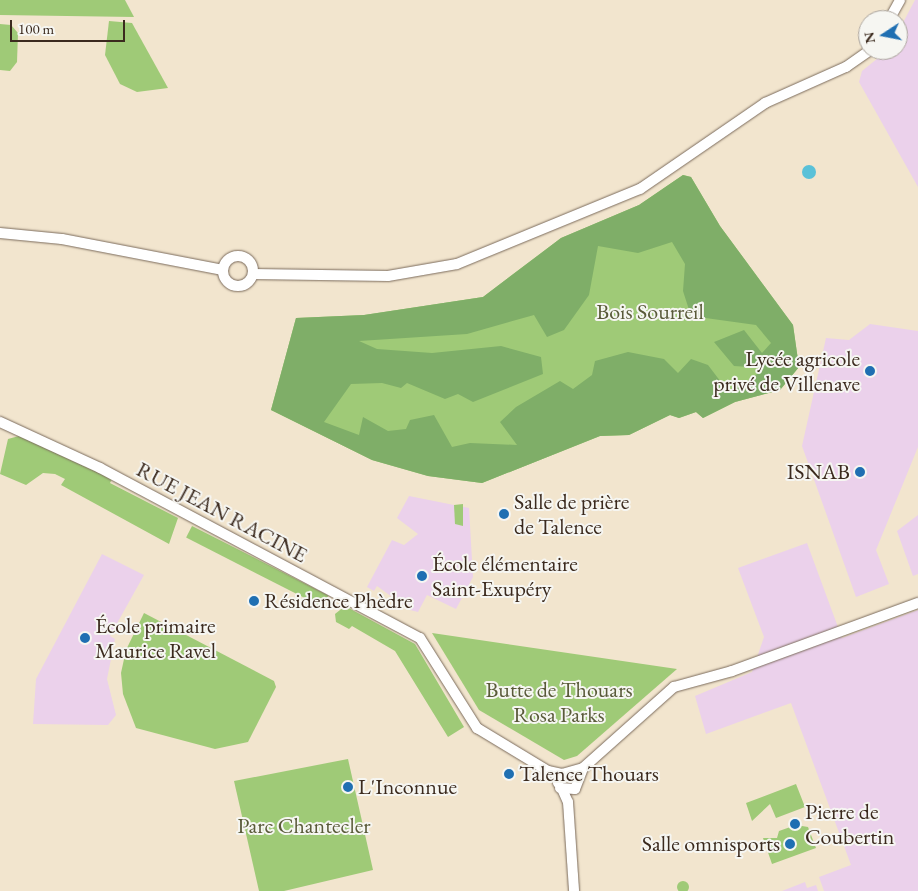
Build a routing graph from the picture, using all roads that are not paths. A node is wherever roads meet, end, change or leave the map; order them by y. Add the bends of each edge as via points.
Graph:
1 (858, 57) edge
2 (0, 233) edge
3 (223, 270) junction
4 (253, 274) junction
5 (0, 422) edge
6 (918, 603) edge
7 (583, 768) junction
8 (563, 780) junction
9 (576, 786) junction
10 (568, 802) junction
11 (574, 891) edge

1 - 4 street via 625,196 438,270 342,278
2 - 3 street via 62,239
3 - 4 street via 225,279 237,286 245,284
3 - 4 street via 227,261 241,256 252,265
5 - 8 street, RUE JEAN RACINE via 100,468 424,642 477,728
6 - 7 street via 690,682 662,695
7 - 8 street
7 - 9 street
8 - 9 street
8 - 9 street
8 - 10 street
9 - 10 street
10 - 11 street

